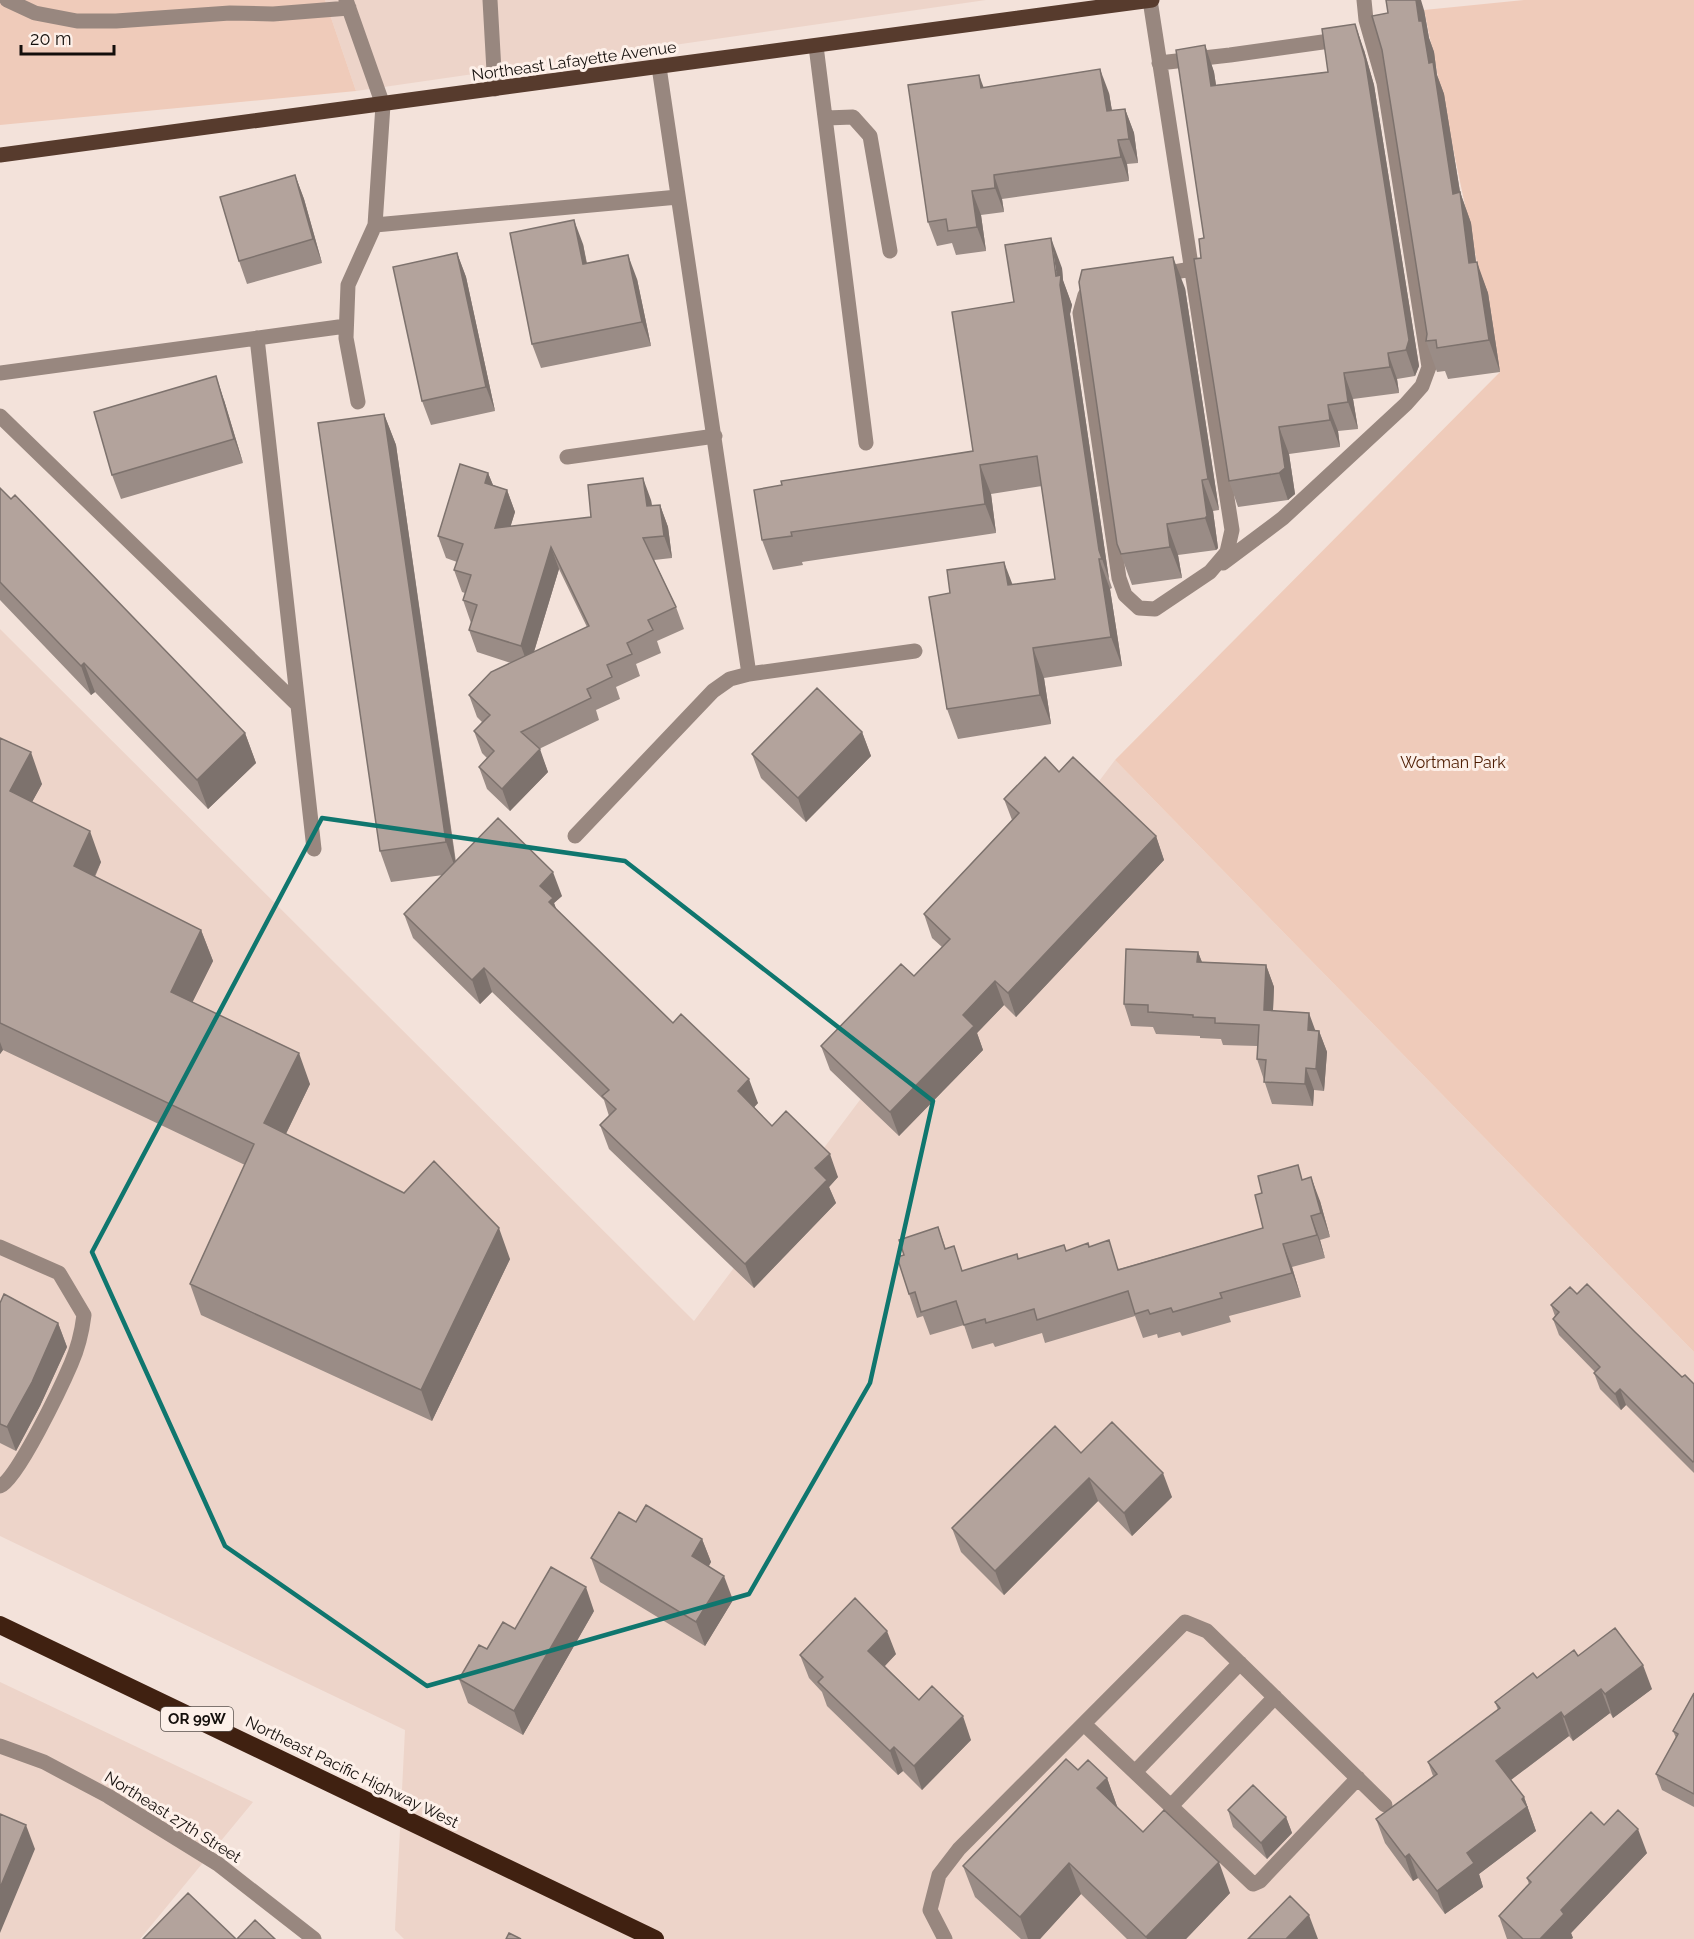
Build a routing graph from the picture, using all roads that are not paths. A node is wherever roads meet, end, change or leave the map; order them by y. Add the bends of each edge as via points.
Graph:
1 (7, 0) edge
2 (490, 0) edge
3 (1151, 0) edge
4 (1364, 0) edge
5 (348, 4) edge
6 (1082, 5) edge
7 (1371, 36) junction
8 (816, 46) junction
9 (1159, 63) junction
10 (659, 67) junction
11 (495, 89) junction
12 (382, 105) junction
13 (826, 118) junction
14 (0, 155) edge
15 (678, 197) junction
16 (375, 225) junction
17 (890, 251) dead end
18 (1191, 269) junction
19 (1146, 277) edge
20 (1101, 285) edge
21 (346, 326) junction
22 (257, 338) junction
23 (0, 373) edge
24 (358, 402) dead end
25 (0, 416) edge
26 (714, 436) junction
27 (866, 443) dead end
28 (567, 457) dead end
29 (1210, 572) junction
30 (915, 651) dead end
31 (749, 674) junction
32 (298, 705) junction
33 (575, 836) dead end
34 (314, 849) dead end
35 (0, 1247) edge
36 (0, 1486) edge
37 (0, 1625) edge
38 (1240, 1663) junction
39 (1275, 1697) junction
40 (1084, 1724) junction
41 (0, 1746) edge
42 (1135, 1772) junction
43 (1358, 1778) junction
44 (1385, 1805) dead end
45 (1171, 1806) junction
46 (314, 1939) edge
47 (655, 1939) edge
48 (945, 1939) edge

1 - 5 street via 36,13 77,21 273,14
2 - 11 street
3 - 6 main road, Northeast Lafayette Avenue
3 - 9 street
4 - 7 street
5 - 12 street
6 - 8 main road, Northeast Lafayette Avenue
7 - 9 street
7 - 29 street via 1384,83 1429,367 1422,386 1406,404 1283,518
8 - 10 main road, Northeast Lafayette Avenue
8 - 13 street
9 - 18 street
10 - 11 main road, Northeast Lafayette Avenue
10 - 15 street
11 - 12 main road, Northeast Lafayette Avenue
12 - 14 main road, Northeast Lafayette Avenue
12 - 16 street
13 - 17 street via 854,117 870,136
13 - 27 street
15 - 16 street
15 - 26 street
16 - 21 street via 348,285
18 - 19 street
18 - 29 street via 1232,530 1227,552
20 - 29 street via 1085,296 1080,313 1119,578 1125,595 1139,608 1155,609
21 - 22 street
21 - 24 street
22 - 23 street
22 - 32 street
25 - 32 street
26 - 28 street
26 - 31 street
30 - 31 street
31 - 33 street via 730,679 712,691
32 - 34 street
35 - 36 street via 58,1273 84,1315 72,1363 22,1461
37 - 47 highway, Northeast Pacific Highway West / OR 99W
38 - 39 street
38 - 40 street via 1207,1631 1185,1623
38 - 42 street
39 - 43 street
39 - 45 street
40 - 42 street
40 - 48 street via 959,1849 939,1875 930,1910
41 - 46 street, Northeast 27th Street via 44,1762 108,1796 218,1864
42 - 45 street
43 - 44 street
43 - 45 street via 1253,1884

